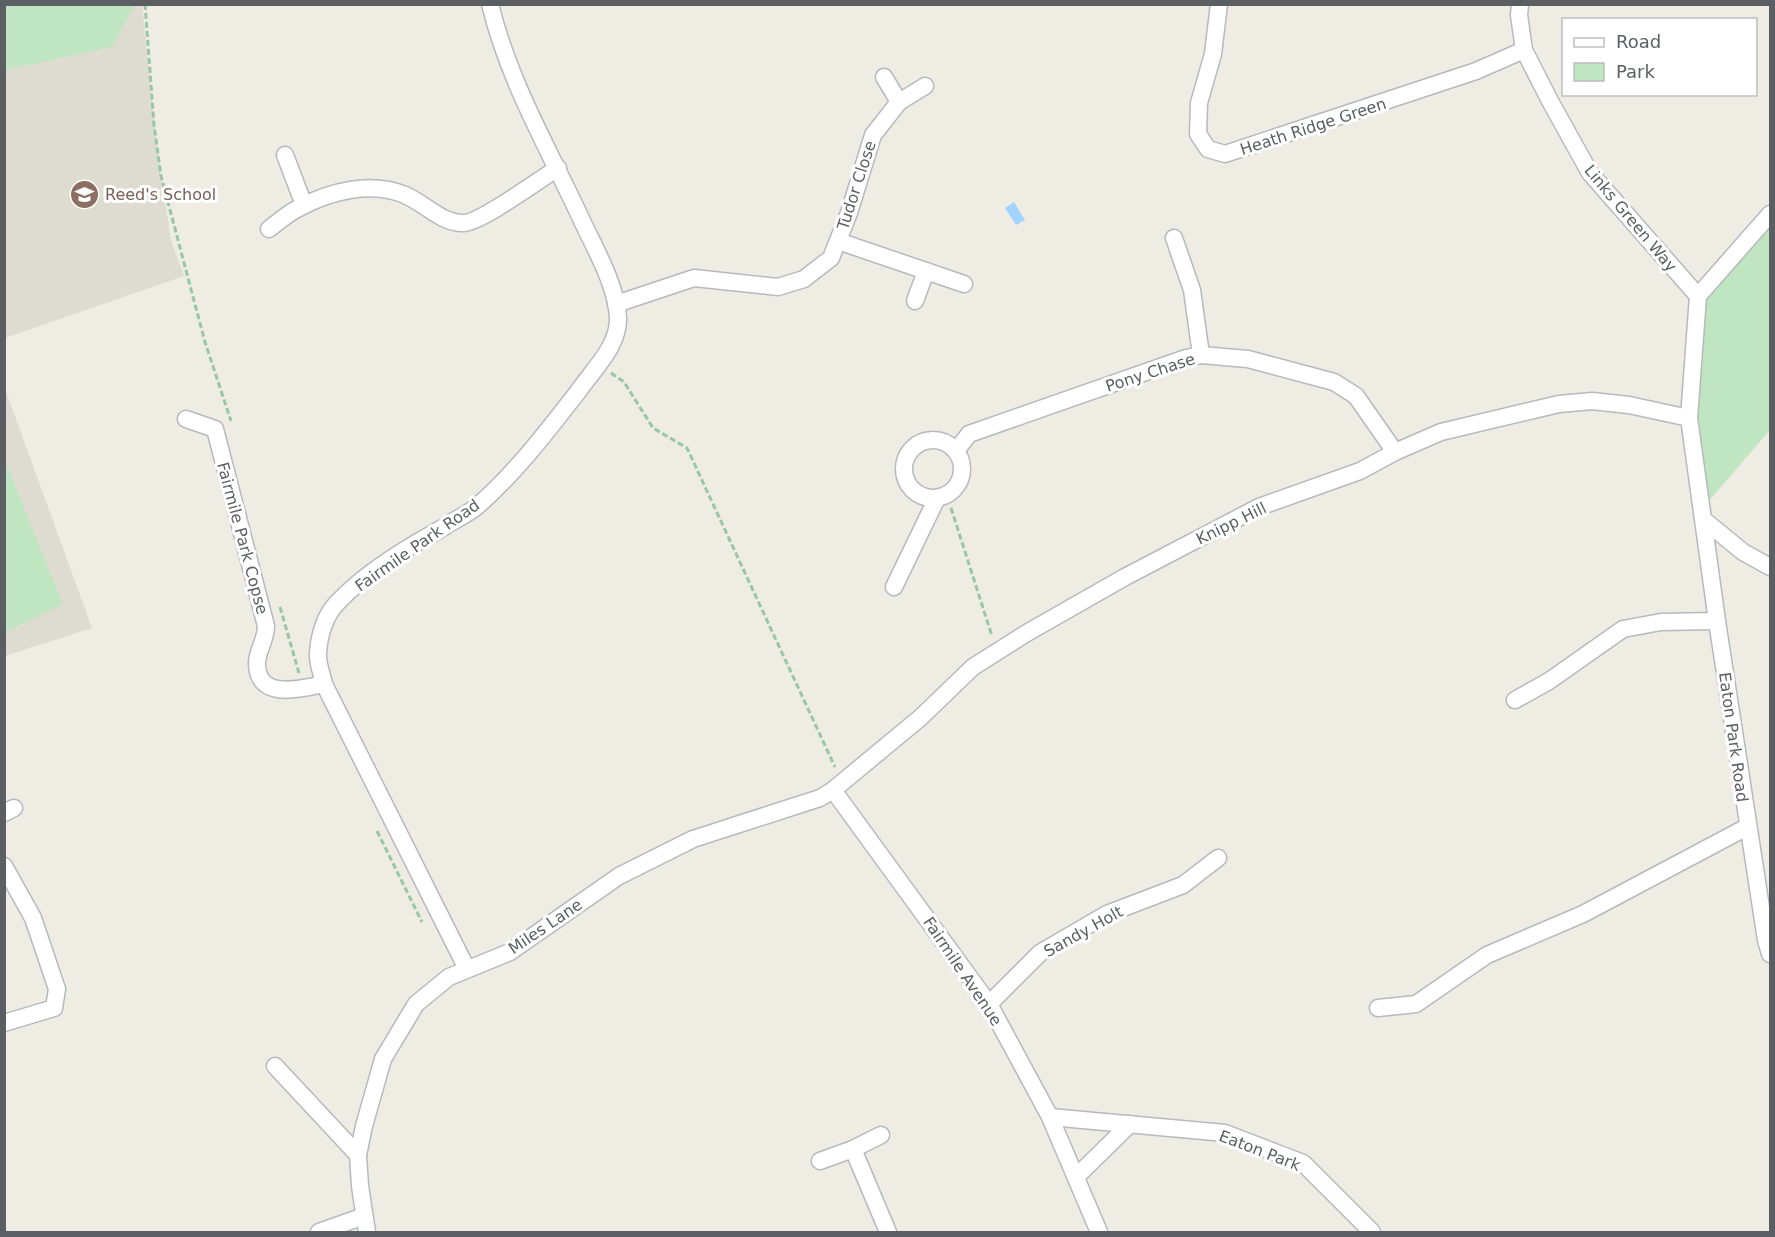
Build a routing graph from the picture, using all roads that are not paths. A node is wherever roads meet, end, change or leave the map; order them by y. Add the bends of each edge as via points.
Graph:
1 (490, 4) edge
2 (1219, 4) edge
3 (1520, 4) edge
4 (1524, 50) junction
5 (884, 77) dead end
6 (925, 86) dead end
7 (899, 102) junction
8 (285, 155) dead end
9 (558, 168) junction
10 (304, 205) junction
11 (1770, 214) edge
12 (269, 229) dead end
13 (1174, 238) dead end
14 (838, 241) junction
15 (926, 271) junction
16 (964, 284) dead end
17 (1698, 296) junction
18 (915, 301) dead end
19 (616, 304) junction
20 (1201, 355) junction
21 (1689, 418) junction
22 (186, 419) dead end
23 (956, 451) junction
24 (1395, 452) junction
25 (942, 497) junction
26 (1704, 520) junction
27 (1770, 567) edge
28 (894, 587) dead end
29 (1717, 621) junction
30 (324, 684) junction
31 (1515, 700) dead end
32 (838, 786) junction
33 (1747, 827) junction
34 (1218, 858) dead end
35 (4, 866) edge
36 (1770, 954) edge
37 (467, 969) junction
38 (989, 1004) junction
39 (1378, 1008) dead end
40 (4, 1023) edge
41 (275, 1066) dead end
42 (1050, 1117) junction
43 (1130, 1125) junction
44 (881, 1135) dead end
45 (853, 1149) junction
46 (358, 1155) junction
47 (820, 1161) dead end
48 (1077, 1177) junction
49 (366, 1224) edge
50 (319, 1233) edge
51 (888, 1233) edge
52 (1099, 1233) edge
53 (1372, 1233) edge

1 - 9 street, Fairmile Park Road via 498,37 521,94
2 - 4 street, Heath Ridge Green via 1213,54 1199,104 1198,134 1208,149 1225,154 1465,75
3 - 4 street, Links Green Way
4 - 17 street, Links Green Way via 1590,173
5 - 7 street
6 - 7 street, Tudor Close
7 - 14 street, Tudor Close via 873,135
8 - 10 street
9 - 10 street via 464,224 448,220 404,195 372,187 331,193
9 - 19 street, Fairmile Park Road via 604,267
10 - 12 street
11 - 17 street
13 - 20 street via 1192,290
14 - 15 street, Tudor Close
14 - 19 street, Tudor Close via 831,258 804,279 777,286 694,278
15 - 16 street, Tudor Close
15 - 18 street
17 - 21 street, Eaton Park Road
19 - 30 street, Fairmile Park Road via 617,330 612,343 525,458 474,508 374,571 335,604 323,627 317,654
20 - 23 street, Pony Chase via 969,434
20 - 24 street, Pony Chase via 1248,359 1334,382 1356,396
21 - 24 street, Knipp Hill via 1592,401 1559,404 1441,432
21 - 26 street, Eaton Park Road
22 - 30 street, Fairmile Park Copse via 215,429 266,626 258,672 273,690
23 - 25 street via 962,476 955,489
23 - 25 street via 949,444 929,440 913,447 907,455 904,475 908,485 919,495
24 - 32 street, Knipp Hill via 1360,471 1259,507 1024,634 973,667 920,718
25 - 28 street
26 - 27 street via 1743,552
26 - 29 street, Eaton Park Road
29 - 31 street via 1661,622 1623,629
29 - 33 street, Eaton Park Road
30 - 37 street, Fairmile Park Road
32 - 37 street, Miles Lane via 820,798 693,839 619,876 510,952
32 - 38 street, Fairmile Avenue
33 - 36 street, Eaton Park Road
33 - 39 street via 1583,914 1487,955 1416,1004
34 - 38 street, Sandy Holt via 1183,885 1107,914 1040,953
35 - 40 street via 33,918 57,989 54,1008
37 - 46 street, Miles Lane via 438,984 405,1020 383,1059
38 - 42 street, Fairmile Avenue
41 - 46 street
42 - 43 street, Eaton Park
42 - 48 street, Fairmile Avenue
43 - 48 street
43 - 53 street, Eaton Park via 1225,1133 1303,1163
44 - 45 street
45 - 47 street
45 - 51 street
46 - 49 street, Miles Lane
48 - 52 street, Fairmile Avenue
49 - 50 street

